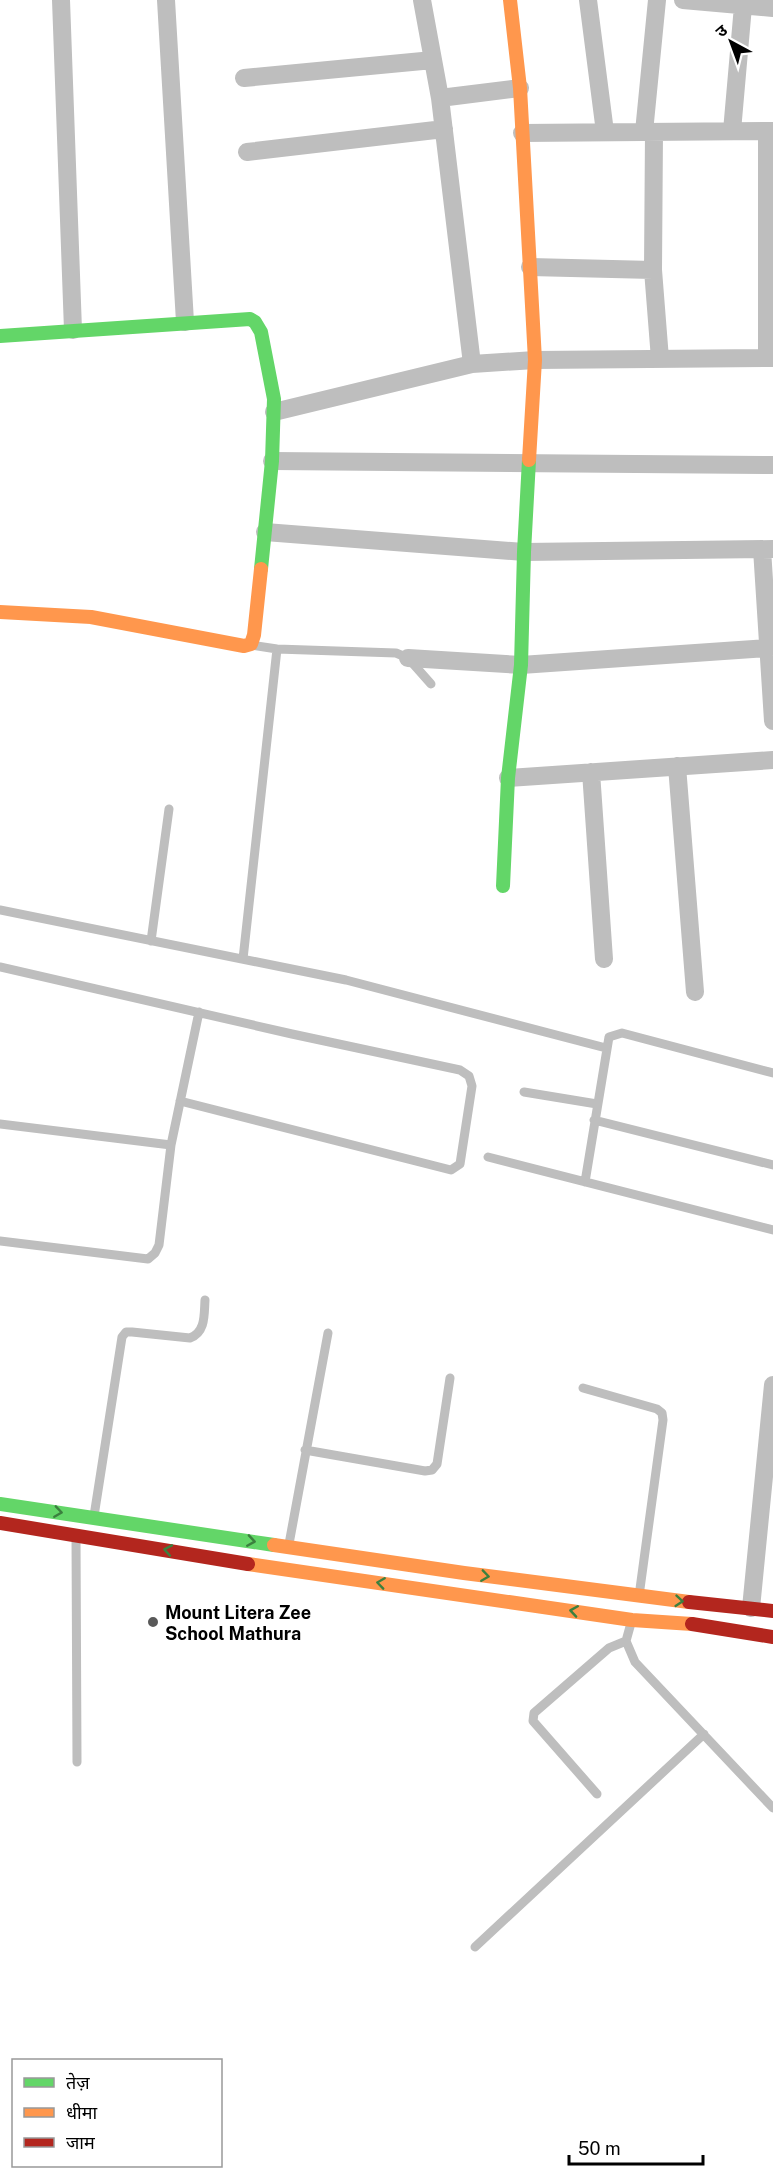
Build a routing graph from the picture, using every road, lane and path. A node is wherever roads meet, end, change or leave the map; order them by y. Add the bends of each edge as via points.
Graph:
1 (61, 0) edge
2 (166, 0) edge
3 (422, 0) edge
4 (510, 0) edge
5 (588, 0) edge
6 (657, 0) edge
7 (683, 0) edge
8 (742, 6) junction
9 (773, 8) edge
10 (432, 60) junction
11 (244, 78) dead end
12 (520, 88) junction
13 (440, 98) junction
14 (444, 129) junction
15 (732, 131) junction
16 (770, 131) edge
17 (605, 132) junction
18 (649, 132) junction
19 (522, 133) junction
20 (248, 152) dead end
21 (530, 267) junction
22 (653, 270) junction
23 (770, 286) edge
24 (185, 322) junction
25 (73, 330) junction
26 (0, 336) edge
27 (770, 358) edge
28 (660, 359) junction
29 (535, 360) junction
30 (472, 364) junction
31 (273, 412) junction
32 (272, 461) junction
33 (530, 463) junction
34 (773, 465) edge
35 (265, 532) junction
36 (768, 549) edge
37 (524, 552) junction
38 (0, 612) edge
39 (251, 644) junction
40 (768, 648) junction
41 (277, 649) junction
42 (408, 658) junction
43 (521, 664) junction
44 (431, 684) dead end
45 (772, 701) edge
46 (773, 722) edge
47 (773, 760) edge
48 (677, 766) junction
49 (591, 772) junction
50 (508, 778) junction
51 (169, 809) dead end
52 (502, 886) dead end
53 (0, 910) edge
54 (151, 941) junction
55 (604, 959) dead end
56 (243, 960) junction
57 (0, 967) edge
58 (0, 978) edge
59 (695, 992) dead end
60 (199, 1012) junction
61 (606, 1048) junction
62 (773, 1073) edge
63 (524, 1092) dead end
64 (180, 1101) junction
65 (597, 1104) junction
66 (594, 1120) junction
67 (0, 1124) edge
68 (171, 1145) junction
69 (488, 1157) dead end
70 (773, 1166) edge
71 (585, 1182) junction
72 (773, 1230) edge
73 (0, 1241) edge
74 (206, 1300) dead end
75 (328, 1333) dead end
76 (450, 1378) dead end
77 (773, 1385) edge
78 (583, 1388) dead end
79 (771, 1428) edge
80 (305, 1450) junction
81 (0, 1504) edge
82 (94, 1516) junction
83 (0, 1523) edge
84 (76, 1534) junction
85 (288, 1547) junction
86 (446, 1571) junction
87 (443, 1591) junction
88 (639, 1597) junction
89 (707, 1604) junction
90 (751, 1608) junction
91 (773, 1611) edge
92 (632, 1620) junction
93 (704, 1626) junction
94 (773, 1637) edge
95 (626, 1641) junction
96 (704, 1734) junction
97 (77, 1762) dead end
98 (597, 1794) dead end
99 (773, 1808) edge
100 (475, 1947) dead end

1 - 25 street
2 - 24 street
3 - 10 street
4 - 12 street
5 - 17 street
6 - 18 street
7 - 8 street
8 - 9 street
8 - 15 street
10 - 11 street
10 - 13 street
12 - 13 street
12 - 19 street
13 - 14 street
14 - 20 street
14 - 30 street
15 - 16 street
15 - 18 street
16 - 23 street
17 - 18 street
17 - 19 street
18 - 22 street
19 - 21 street
21 - 22 street
21 - 29 street
22 - 28 street
23 - 27 street
24 - 25 street
24 - 31 street via 255,322 261,332
25 - 26 street
27 - 28 street
28 - 29 street
29 - 30 street
29 - 33 street
30 - 31 street
31 - 32 street
32 - 33 street
32 - 35 street
33 - 34 street
33 - 37 street
35 - 37 street
35 - 39 street
36 - 37 street
36 - 40 street
37 - 43 street
38 - 39 street via 91,617 244,646
39 - 41 lane
40 - 43 street
40 - 45 street
41 - 42 lane via 396,653
41 - 56 lane
42 - 43 street
42 - 44 lane
43 - 50 street
45 - 46 street
47 - 48 street
48 - 49 street
48 - 59 street
49 - 50 street
49 - 55 street
50 - 52 street
51 - 54 lane
53 - 54 lane
54 - 56 lane
56 - 61 lane via 346,980
57 - 58 lane
57 - 60 lane
60 - 64 lane
60 - 64 lane via 465,1073 472,1086 460,1164 451,1170
61 - 62 lane via 609,1036 622,1033
61 - 65 lane
63 - 65 lane
64 - 68 lane
65 - 66 lane
66 - 70 lane
66 - 71 lane
67 - 68 lane
68 - 73 lane via 159,1245 148,1259
69 - 71 lane
71 - 72 lane
74 - 82 lane via 201,1331 196,1336 126,1332 122,1337
75 - 80 lane
76 - 80 lane via 432,1470
77 - 79 street
78 - 88 lane via 662,1413
79 - 90 street
80 - 85 lane
81 -> 82 street
82 -> 85 street
83 - 84 street
87 -> 84 street via 295,1572
84 - 97 lane
85 - 86 street
86 - 87 street
86 -> 88 street
92 -> 87 street
88 -> 89 street
89 - 90 street
89 - 93 street
90 - 91 street
92 - 93 street
92 - 95 lane
93 - 94 street
95 - 96 lane via 635,1662
95 - 98 lane via 609,1648 533,1716 533,1721
96 - 99 lane
96 - 100 lane

